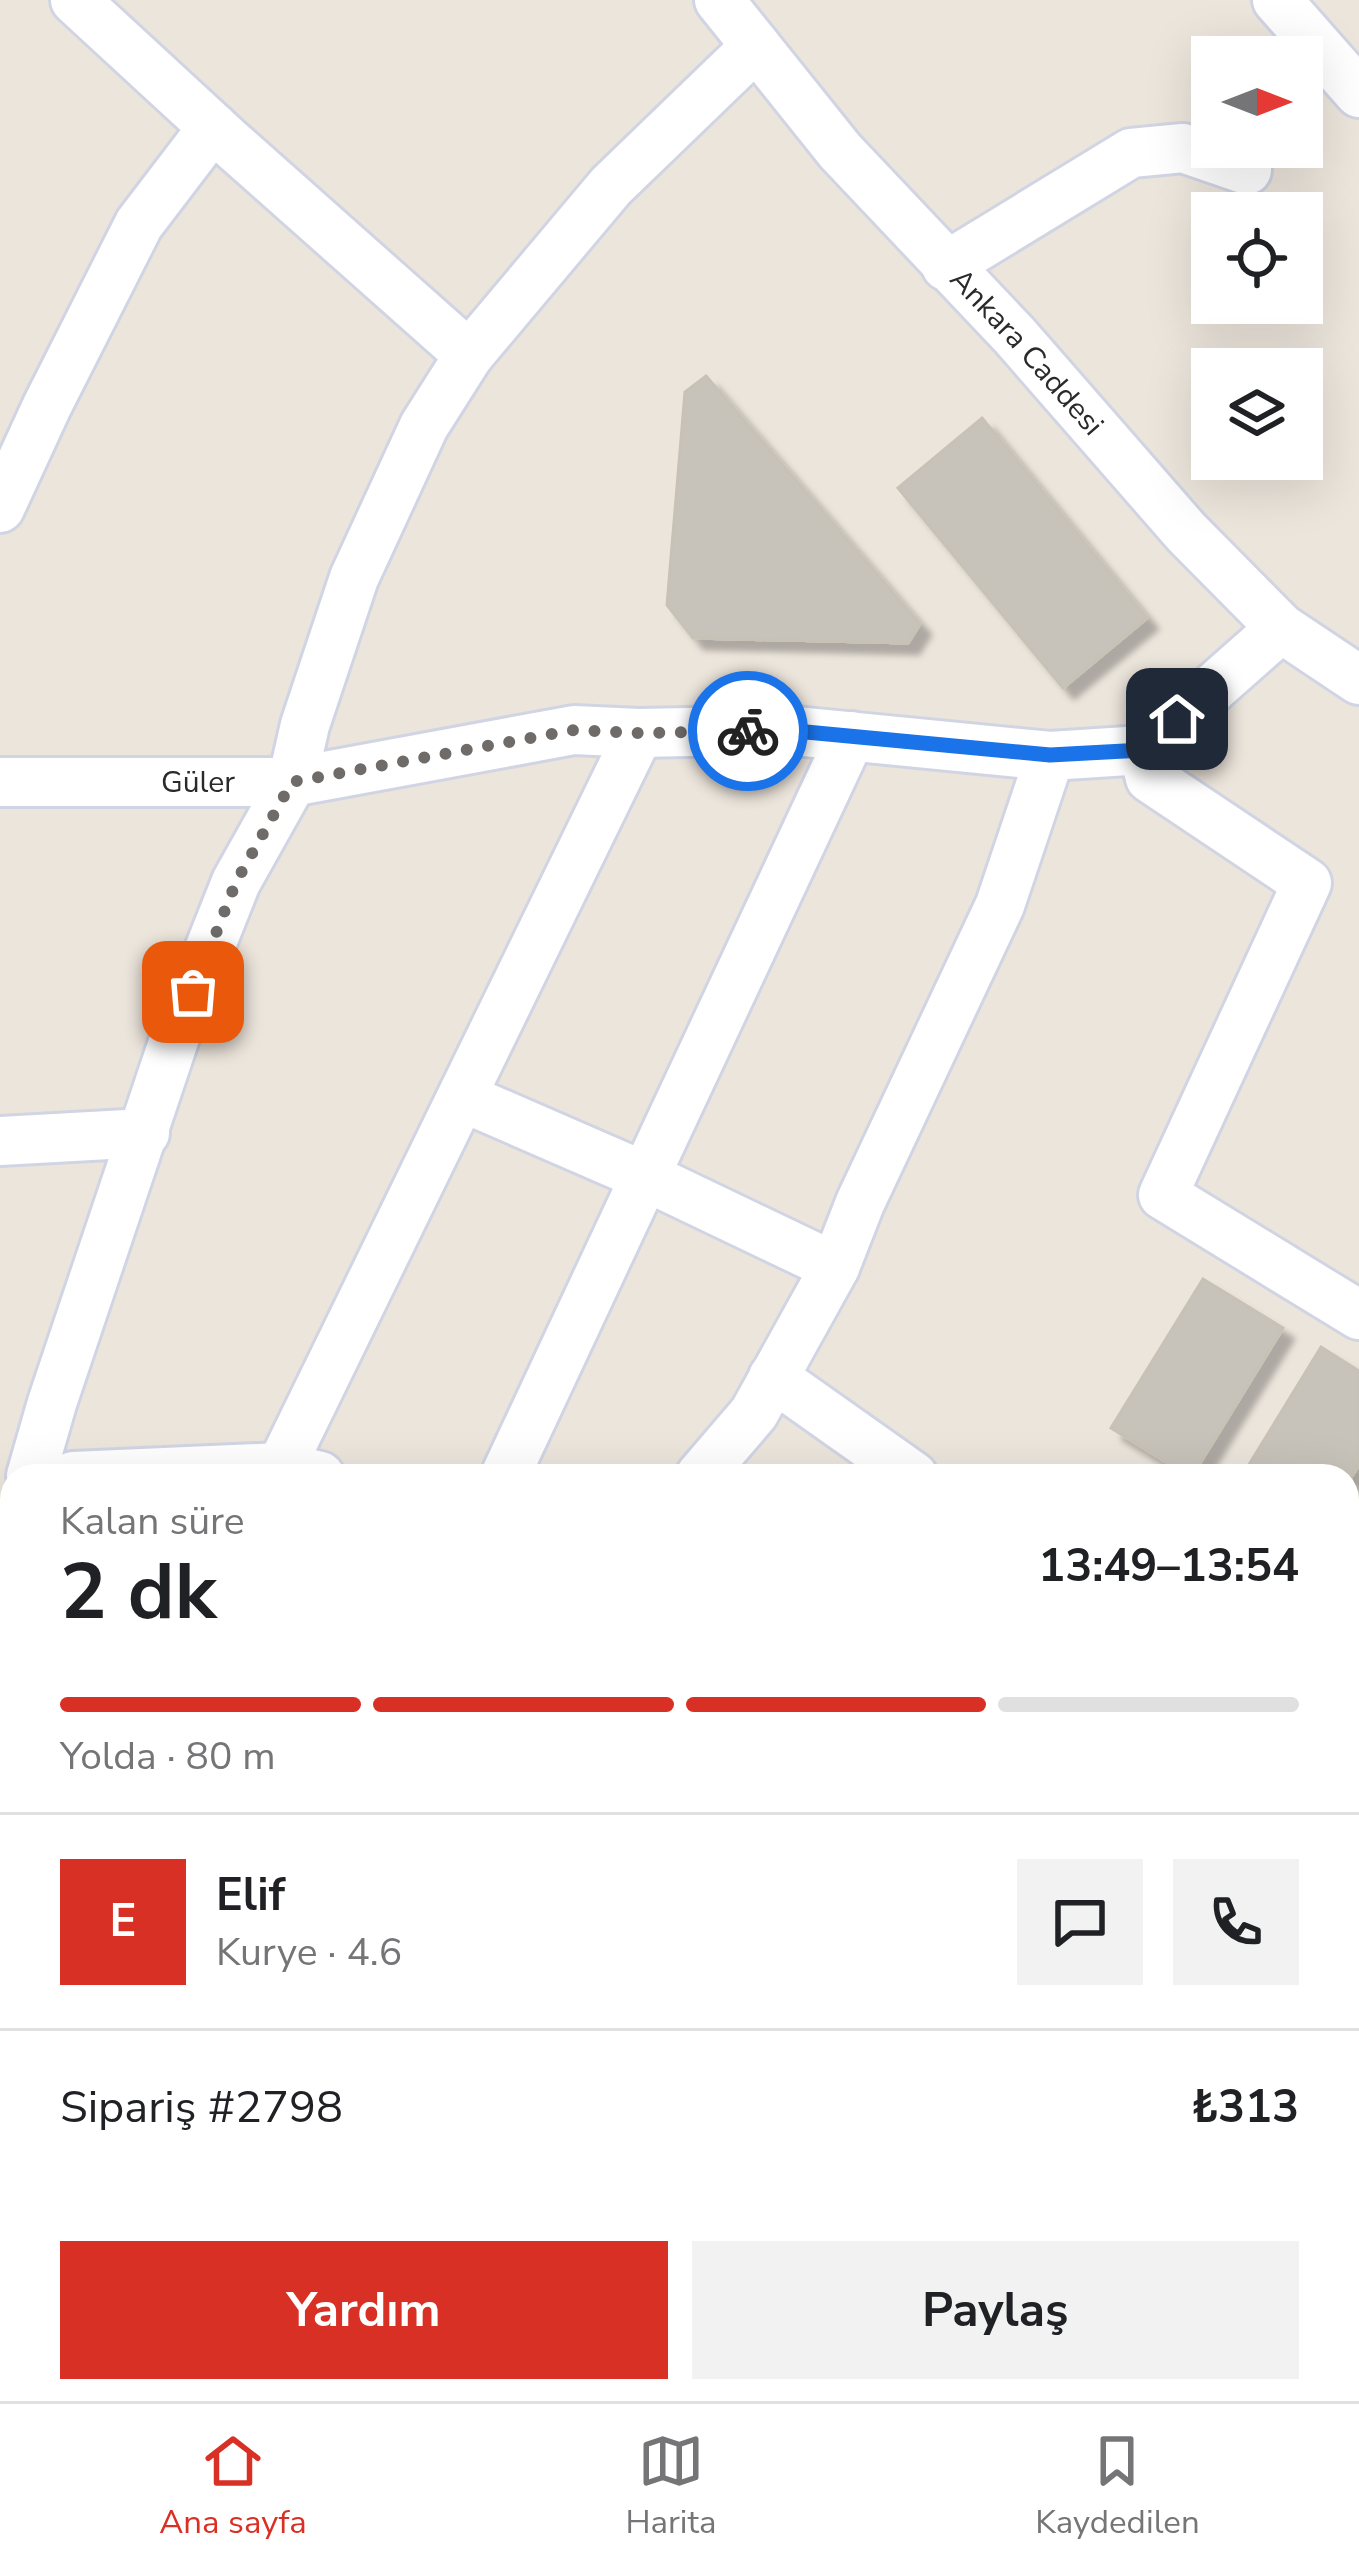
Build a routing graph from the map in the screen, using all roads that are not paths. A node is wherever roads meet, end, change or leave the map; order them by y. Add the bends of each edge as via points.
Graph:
1 (75, 0) edge
2 (718, 0) edge
3 (1276, 0) edge
4 (756, 46) junction
5 (1359, 93) edge
6 (213, 127) junction
7 (1247, 170) dead end
8 (946, 266) junction
9 (469, 355) junction
10 (0, 508) edge
11 (1281, 628) junction
12 (1359, 680) edge
13 (640, 733) junction
14 (851, 736) junction
15 (1143, 750) junction
16 (1050, 755) junction
17 (0, 782) edge
18 (292, 782) junction
19 (462, 1097) junction
20 (145, 1133) junction
21 (0, 1141) edge
22 (644, 1176) junction
23 (835, 1267) junction
24 (1359, 1316) edge
25 (773, 1377) junction
26 (34, 1464) edge
27 (298, 1464) edge
28 (511, 1464) edge
29 (710, 1464) edge
30 (896, 1464) edge

1 - 6 street
2 - 4 street, Ankara Caddesi
3 - 5 street
4 - 8 street, Ankara Caddesi
4 - 9 street via 611,185
6 - 9 street
6 - 10 street via 139,224
7 - 8 street via 1183,148 1131,153
8 - 11 street, Ankara Caddesi
9 - 18 street via 424,426 354,578
11 - 12 street, Ankara Caddesi
11 - 15 street
13 - 14 street, Güler
13 - 18 street, Güler via 574,730
13 - 19 street
14 - 16 street, Güler
14 - 22 street
15 - 16 street, Güler
15 - 24 street via 1150,778 1307,883 1163,1195
16 - 23 street via 1000,905
17 - 18 street, Güler
18 - 20 street via 236,882
19 - 22 street
19 - 27 street
20 - 21 street
20 - 26 street
22 - 23 street
22 - 28 street
23 - 25 street
25 - 29 street
25 - 30 street

